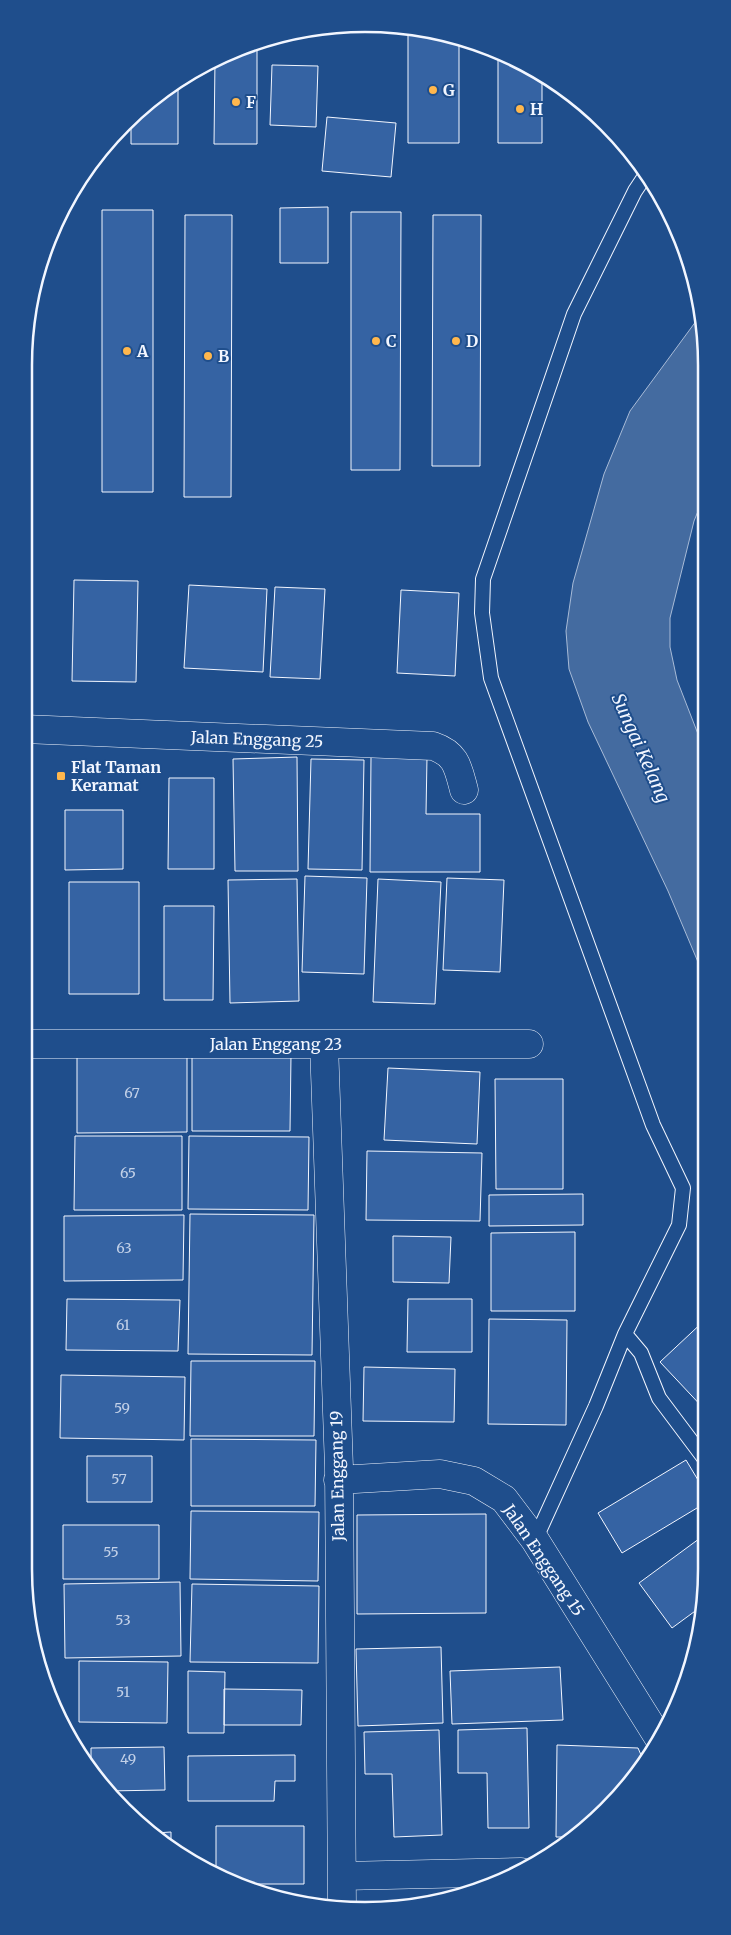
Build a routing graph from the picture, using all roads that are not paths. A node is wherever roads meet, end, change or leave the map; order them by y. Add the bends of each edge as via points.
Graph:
1 (642, 180) edge
2 (32, 729) edge
3 (464, 790) dead end
4 (32, 1044) edge
5 (324, 1044) junction
6 (529, 1044) dead end
7 (625, 1334) junction
8 (698, 1450) edge
9 (338, 1480) junction
10 (535, 1540) junction
11 (656, 1733) edge
12 (503, 1872) edge
13 (342, 1876) junction
14 (342, 1902) edge

1 - 7 lane via 574,314 482,579 482,613 491,678 653,1125 683,1188 679,1225
2 - 3 street, Jalan Enggang 25 via 433,746 445,750 452,757
4 - 5 street, Jalan Enggang 23
5 - 6 street, Jalan Enggang 23
5 - 9 street, Jalan Enggang 19
7 - 8 lane via 642,1353 659,1398
7 - 10 lane
9 - 10 street, Jalan Enggang 15 via 440,1474 474,1482 504,1499
9 - 13 street, Jalan Enggang 19
10 - 11 street, Jalan Enggang 15
12 - 13 street
13 - 14 street, Jalan Enggang 19

